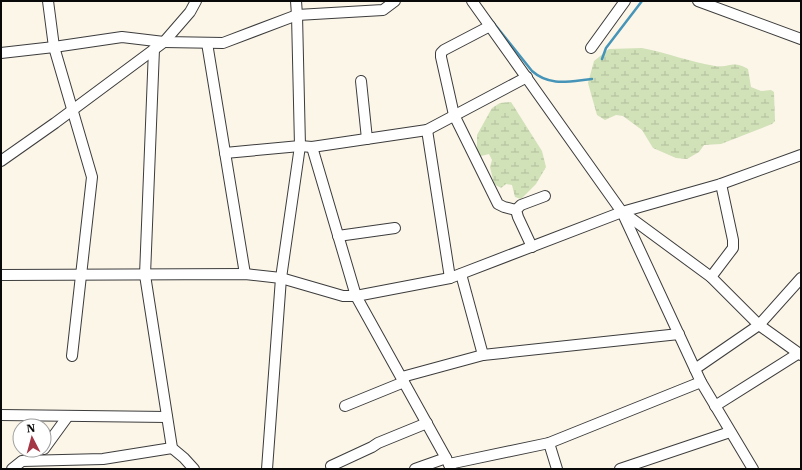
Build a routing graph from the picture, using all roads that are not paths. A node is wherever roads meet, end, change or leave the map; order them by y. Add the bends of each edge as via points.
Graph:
1 (48, 1) edge
2 (196, 1) edge
3 (296, 1) edge
4 (395, 1) edge
5 (472, 1) edge
6 (625, 1) edge
7 (698, 1) edge
8 (297, 15) junction
9 (490, 26) junction
10 (801, 39) edge
11 (164, 42) junction
12 (207, 43) junction
13 (54, 47) junction
14 (592, 48) dead end
15 (154, 49) junction
16 (1, 53) edge
17 (527, 77) junction
18 (361, 81) dead end
19 (73, 110) junction
20 (454, 115) junction
21 (427, 130) junction
22 (368, 138) junction
23 (300, 146) junction
24 (312, 147) junction
25 (225, 153) junction
26 (801, 155) edge
27 (1, 161) edge
28 (721, 184) junction
29 (545, 196) dead end
30 (516, 210) junction
31 (622, 212) junction
32 (395, 228) dead end
33 (338, 236) junction
34 (532, 247) junction
35 (245, 274) junction
36 (461, 274) junction
37 (1, 275) edge
38 (82, 275) junction
39 (145, 275) junction
40 (711, 277) junction
41 (281, 278) junction
42 (450, 278) junction
43 (801, 278) edge
44 (356, 296) junction
45 (759, 325) junction
46 (679, 334) junction
47 (800, 354) edge
48 (483, 355) junction
49 (72, 356) dead end
50 (695, 369) junction
51 (403, 380) junction
52 (701, 382) junction
53 (345, 406) dead end
54 (715, 406) junction
55 (1, 415) edge
56 (68, 416) junction
57 (167, 417) junction
58 (427, 423) junction
59 (730, 432) junction
60 (52, 439) edge
61 (549, 443) junction
62 (172, 448) junction
63 (38, 458) edge
64 (36, 461) junction
65 (448, 463) edge
66 (331, 466) dead end
67 (12, 469) edge
68 (194, 469) edge
69 (267, 469) edge
70 (415, 469) edge
71 (558, 469) edge
72 (620, 469) edge
73 (752, 469) edge

1 - 13 street
2 - 11 street via 190,12
3 - 8 street
4 - 8 street via 383,10
5 - 9 street
6 - 14 street
7 - 10 street
8 - 12 street via 223,43
8 - 23 street
9 - 17 street
9 - 20 street via 441,53
11 - 12 street
11 - 13 street via 122,37
11 - 15 street
12 - 25 street
13 - 16 street
13 - 19 street
15 - 19 street
15 - 39 street
17 - 20 street
17 - 31 street
18 - 22 street
19 - 27 street
19 - 38 street via 92,177
20 - 21 street
20 - 30 street via 498,204
21 - 22 street
21 - 42 street
22 - 24 street
23 - 24 street
23 - 25 street
23 - 41 street
24 - 33 street
25 - 35 street
26 - 28 street
28 - 31 street
28 - 40 street via 733,248
29 - 30 street
30 - 34 street
31 - 34 street
31 - 40 street
31 - 46 street
32 - 33 street
33 - 44 street
34 - 36 street
35 - 39 street
35 - 41 street
36 - 42 street
36 - 48 street
37 - 38 street
38 - 39 street
38 - 49 street
39 - 57 street
40 - 45 street
41 - 44 street via 343,296
41 - 69 street
42 - 44 street
43 - 45 street
44 - 51 street
45 - 47 street
45 - 50 street
46 - 48 street
46 - 50 street
47 - 54 street
48 - 51 street
50 - 52 street
51 - 53 street
51 - 58 street
52 - 54 street
52 - 61 street
54 - 59 street
55 - 56 street
56 - 57 street
56 - 60 street
57 - 62 street
58 - 65 street
58 - 66 street
59 - 72 street
59 - 73 street
61 - 65 street
61 - 71 street
62 - 64 street via 103,459
62 - 68 street
63 - 64 street
64 - 67 street via 22,461
65 - 70 street

